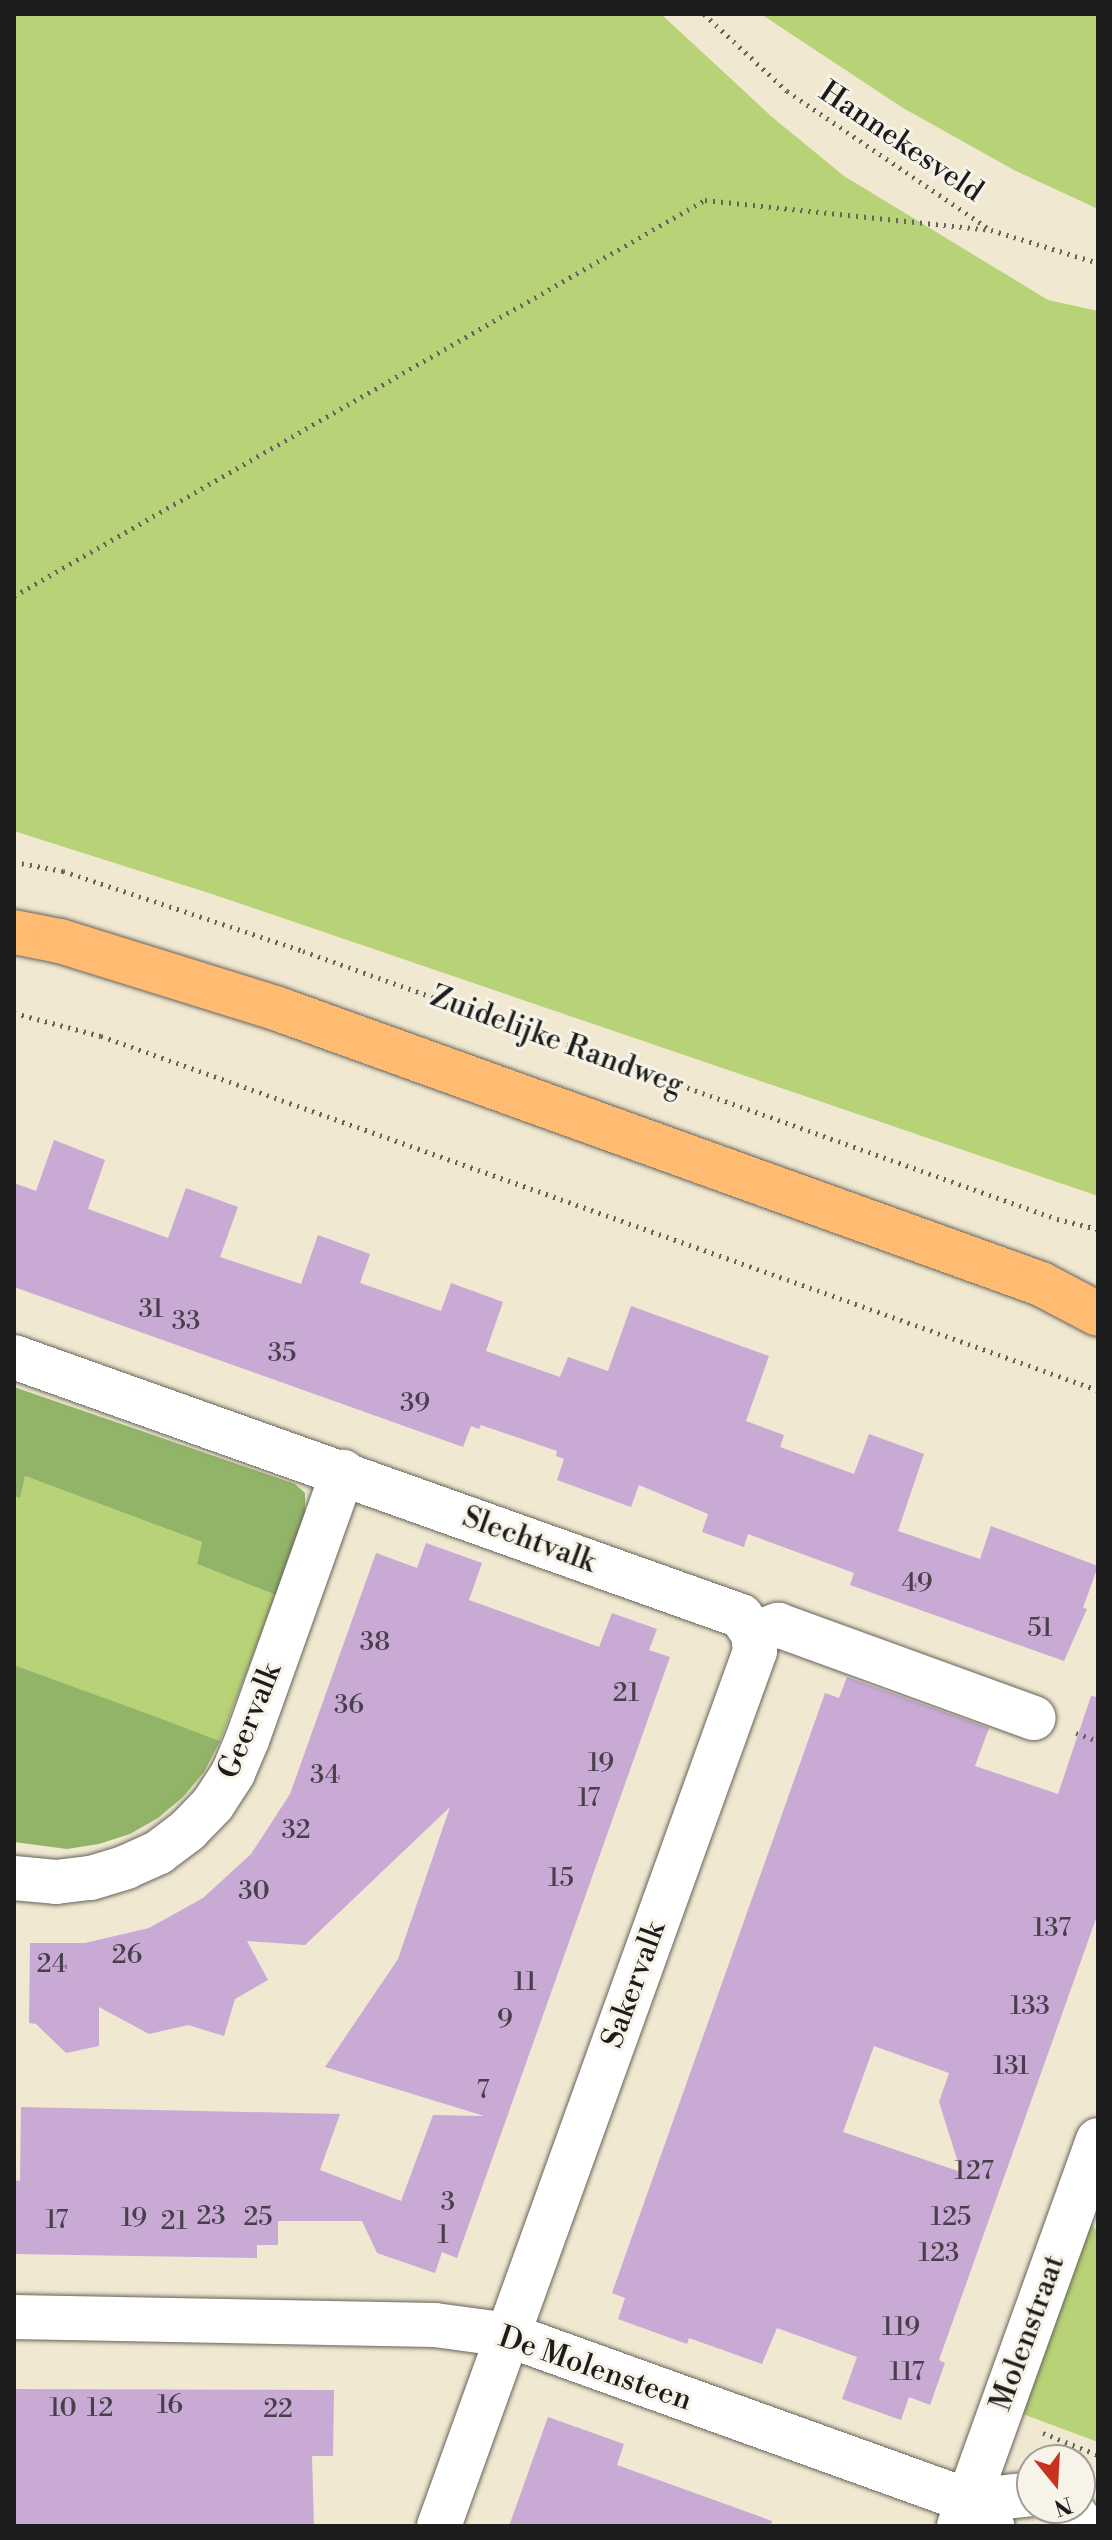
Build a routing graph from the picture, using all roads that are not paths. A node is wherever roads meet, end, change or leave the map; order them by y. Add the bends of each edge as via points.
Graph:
1 (14, 932) edge
2 (1041, 1284) junction
3 (1098, 1293) edge
4 (1098, 1314) edge
5 (14, 1357) edge
6 (343, 1472) junction
7 (753, 1634) junction
8 (1034, 1718) dead end
9 (14, 1878) edge
10 (1098, 2140) edge
11 (14, 2317) edge
12 (508, 2335) junction
13 (1016, 2501) edge
14 (973, 2518) edge
15 (439, 2526) edge

1 - 2 main road via 60,941 278,1009
2 - 3 main road
2 - 4 main road
5 - 6 street, Slechtvalk
6 - 7 street, Slechtvalk via 741,1616
6 - 9 street, Geervalk via 247,1740 213,1804 159,1852 126,1867 56,1882
7 - 8 street via 778,1625
7 - 12 street, Sakervalk via 755,1651
10 - 14 street, Molenstraat via 998,2416
11 - 12 street, De Molensteen via 435,2325
12 - 14 street, De Molensteen
12 - 15 street, Sakervalk
13 - 14 street

